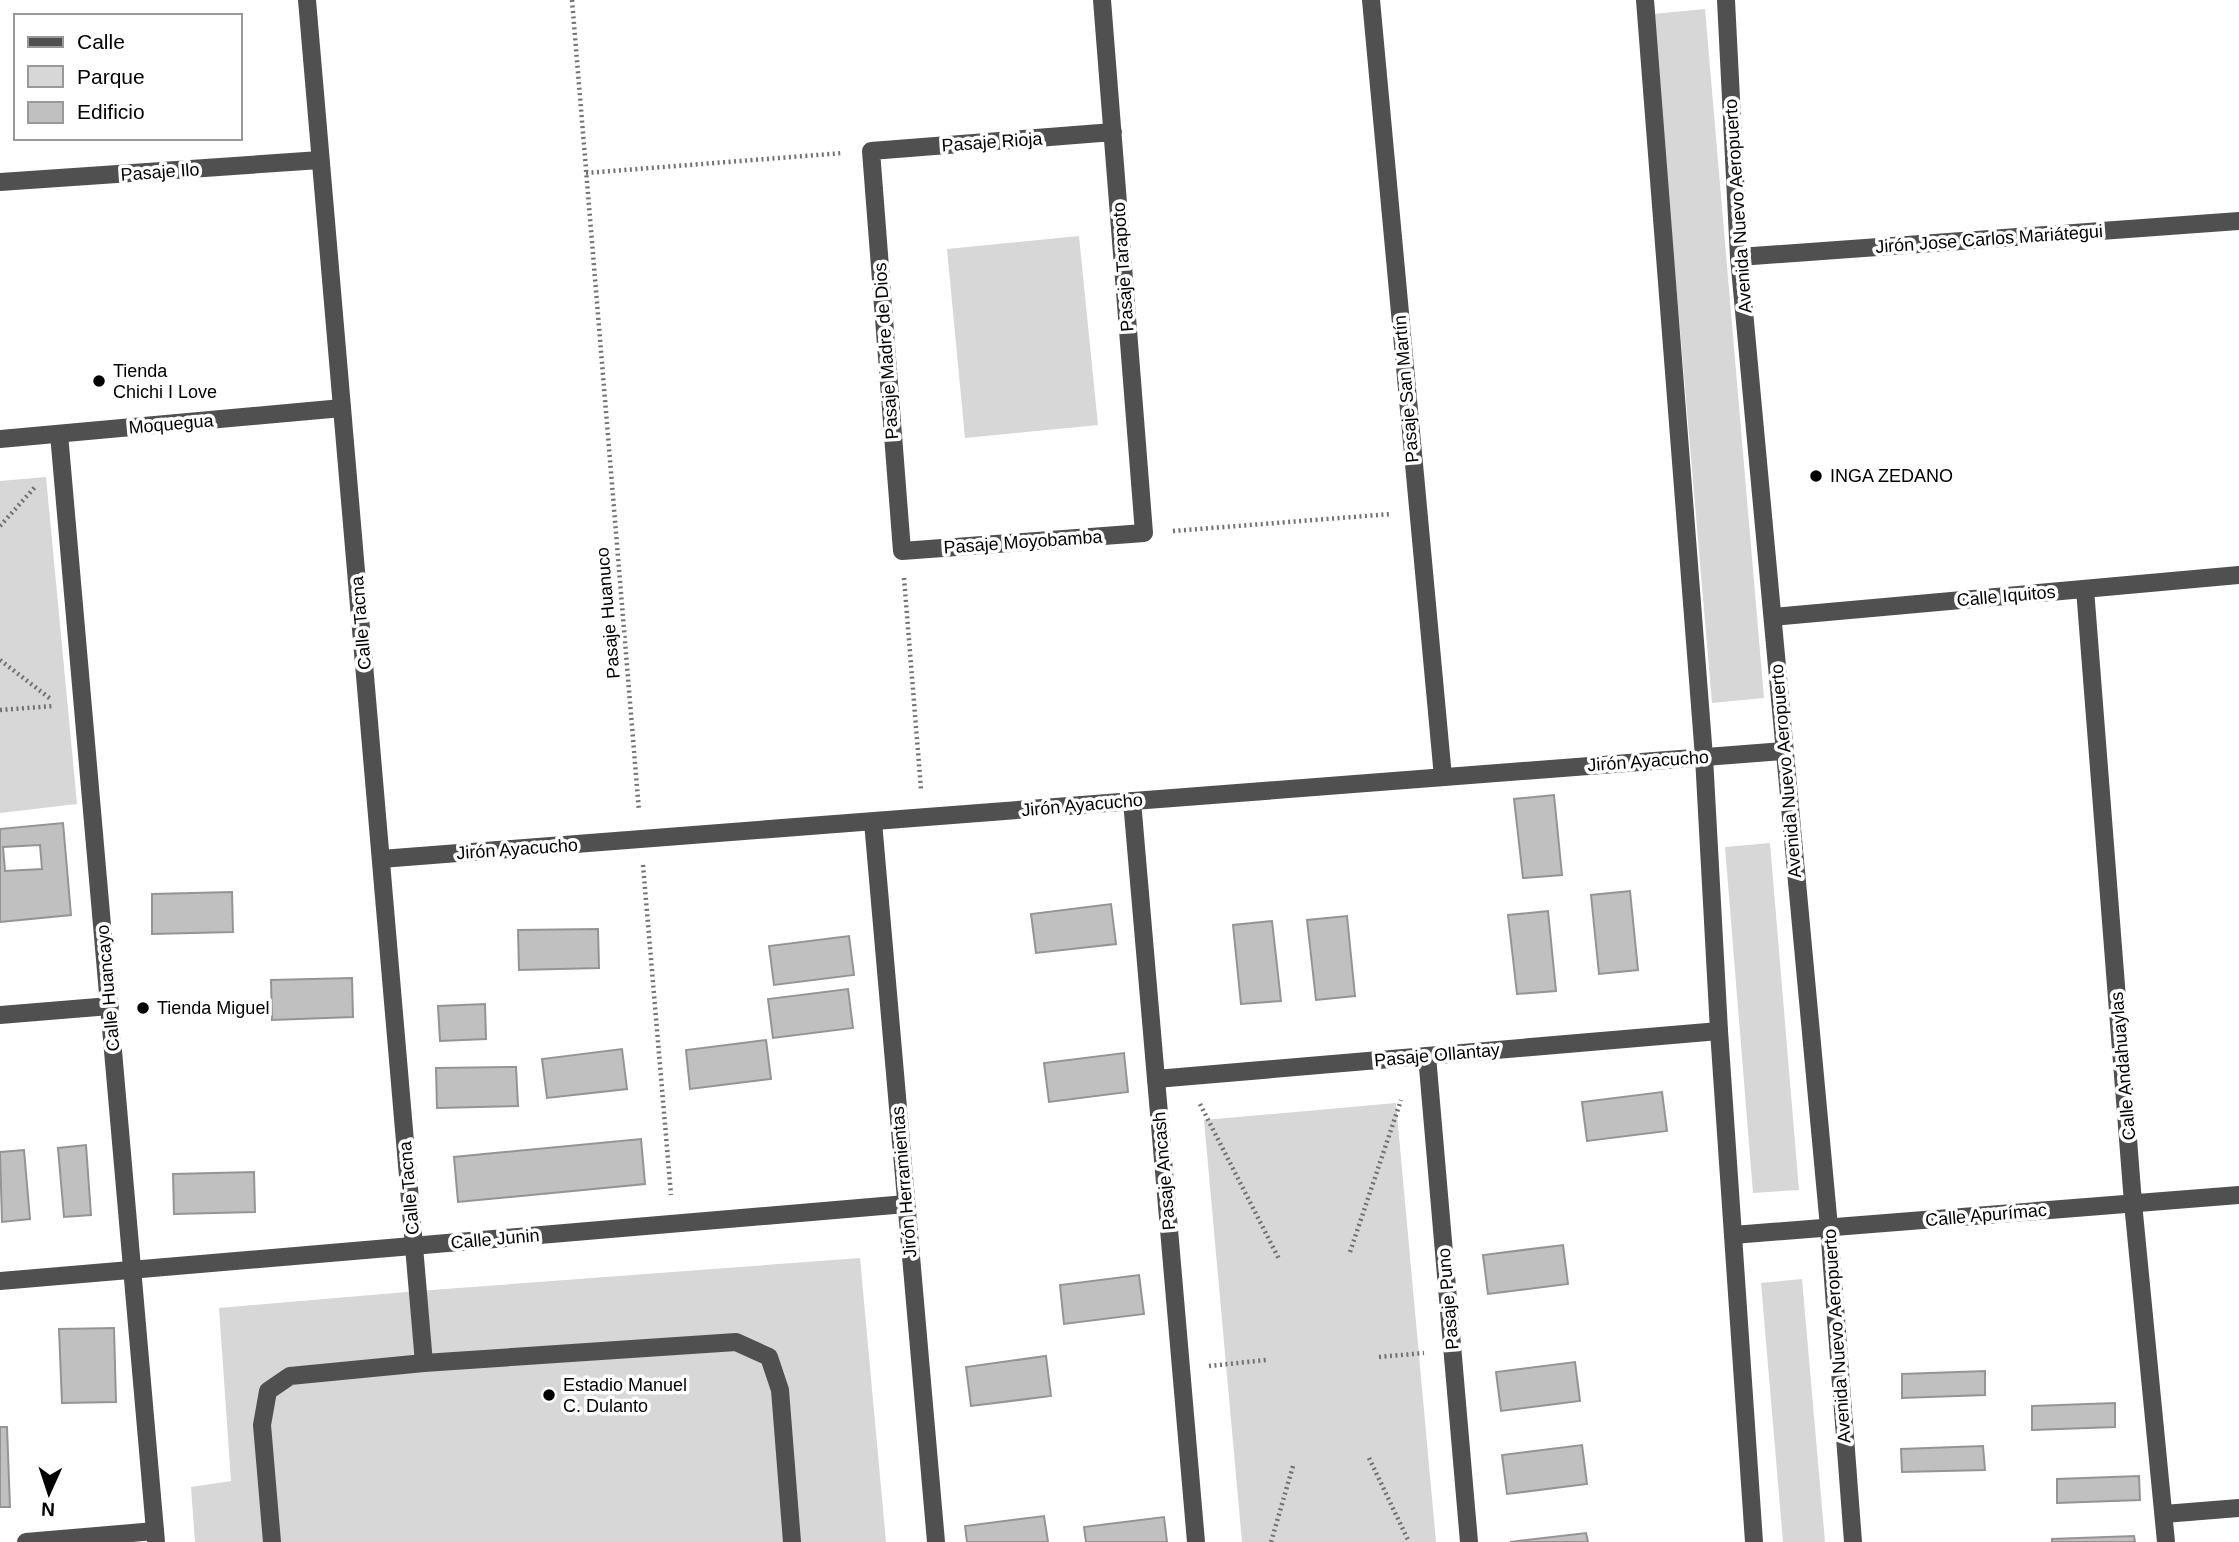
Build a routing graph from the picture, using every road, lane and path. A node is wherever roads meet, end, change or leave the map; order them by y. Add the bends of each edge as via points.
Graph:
1 (307, 0) edge
2 (572, 0) edge
3 (1102, 0) edge
4 (1371, 0) edge
5 (1645, 0) edge
6 (1726, 0) edge
7 (1113, 132) junction
8 (871, 151) junction
9 (320, 160) junction
10 (586, 173) junction
11 (0, 182) edge
12 (2239, 221) edge
13 (1739, 257) junction
14 (342, 408) junction
15 (60, 433) junction
16 (0, 439) edge
17 (62, 461) junction
18 (1417, 512) junction
19 (0, 526) edge
20 (1144, 533) junction
21 (902, 551) junction
22 (2239, 575) edge
23 (2085, 589) junction
24 (1773, 617) junction
25 (0, 660) edge
26 (0, 710) edge
27 (1783, 751) junction
28 (1704, 757) junction
29 (1443, 777) junction
30 (1132, 801) junction
31 (923, 818) junction
32 (873, 822) junction
33 (641, 839) junction
34 (381, 859) junction
35 (110, 1006) junction
36 (0, 1015) edge
37 (1719, 1031) junction
38 (1421, 1056) junction
39 (1186, 1076) junction
40 (1156, 1079) junction
41 (2239, 1195) edge
42 (2133, 1203) junction
43 (906, 1204) junction
44 (673, 1224) junction
45 (1829, 1227) junction
46 (1733, 1235) junction
47 (414, 1246) junction
48 (1350, 1252) dead end
49 (1279, 1259) dead end
50 (132, 1270) junction
51 (0, 1281) edge
52 (1452, 1351) junction
53 (1379, 1357) dead end
54 (1266, 1360) dead end
55 (424, 1363) junction
56 (1181, 1369) junction
57 (1369, 1458) dead end
58 (1293, 1466) dead end
59 (2239, 1508) edge
60 (2164, 1514) junction
61 (156, 1536) edge
62 (26, 1542) edge
63 (272, 1542) edge
64 (792, 1542) edge
65 (936, 1542) edge
66 (1196, 1542) edge
67 (1271, 1542) edge
68 (1409, 1542) edge
69 (1469, 1542) edge
70 (1754, 1542) edge
71 (1853, 1542) edge
72 (2166, 1542) edge

1 - 9 street, Calle Tacna
2 - 10 path, Pasaje Huanuco
3 - 7 street, Pasaje Tarapoto
4 - 18 street, Pasaje San Martín
5 - 28 street
6 - 13 street, Avenida Nuevo Aeropuerto
7 - 8 street, Pasaje Rioja
7 - 20 street, Pasaje Tarapoto
8 - 10 path
8 - 21 street, Pasaje Madre de Dios
9 - 11 street, Pasaje Ilo
9 - 14 street, Calle Tacna
10 - 33 path, Pasaje Huanuco
12 - 13 street, Jirón Jose Carlos Mariátegui
13 - 24 street, Avenida Nuevo Aeropuerto
14 - 15 street, Moquegua
14 - 34 street, Calle Tacna
15 - 16 street, Moquegua
15 - 17 street, Calle Huancayo
17 - 19 path
17 - 35 street, Calle Huancayo
18 - 20 path
18 - 29 street, Pasaje San Martín
20 - 21 street, Pasaje Moyobamba
21 - 31 path
22 - 23 street, Calle Iquitos
23 - 24 street, Calle Iquitos
23 - 42 street, Calle Andahuaylas
24 - 27 street, Avenida Nuevo Aeropuerto
25 - 26 path via 60,706
27 - 28 street, Jirón Ayacucho
27 - 45 street, Avenida Nuevo Aeropuerto
28 - 29 street, Jirón Ayacucho
28 - 37 street
29 - 30 street, Jirón Ayacucho
30 - 31 street, Jirón Ayacucho
30 - 40 street, Pasaje Ancash
31 - 32 street, Jirón Ayacucho
32 - 33 street, Jirón Ayacucho
32 - 43 street, Jirón Herramientas
33 - 34 street, Jirón Ayacucho
33 - 44 path, Pasaje Huanuco
34 - 47 street, Calle Tacna
35 - 36 street
35 - 50 street, Calle Huancayo
37 - 38 street, Pasaje Ollantay
37 - 46 street
38 - 39 street, Pasaje Ollantay
38 - 48 path
38 - 52 street, Pasaje Puno
39 - 40 street, Pasaje Ollantay
39 - 49 path
40 - 56 street, Pasaje Ancash
41 - 42 street, Calle Apurímac
42 - 45 street, Calle Apurímac
42 - 60 street, Calle Andahuaylas
43 - 44 street, Calle Junin
43 - 65 street, Jirón Herramientas
44 - 47 street, Calle Junin
45 - 46 street, Calle Apurímac
45 - 71 street, Avenida Nuevo Aeropuerto
46 - 70 street
47 - 50 street, Calle Junin
47 - 55 street, Calle Tacna
50 - 51 street, Calle Junin
50 - 61 street, Calle Huancayo
52 - 53 path
52 - 69 street, Pasaje Puno
54 - 56 path
55 - 63 street via 289,1376 268,1391 261,1425
55 - 64 street via 736,1342 769,1357 780,1390
56 - 66 street, Pasaje Ancash
57 - 68 path
58 - 67 path
59 - 60 street
60 - 72 street, Calle Andahuaylas
61 - 62 street

